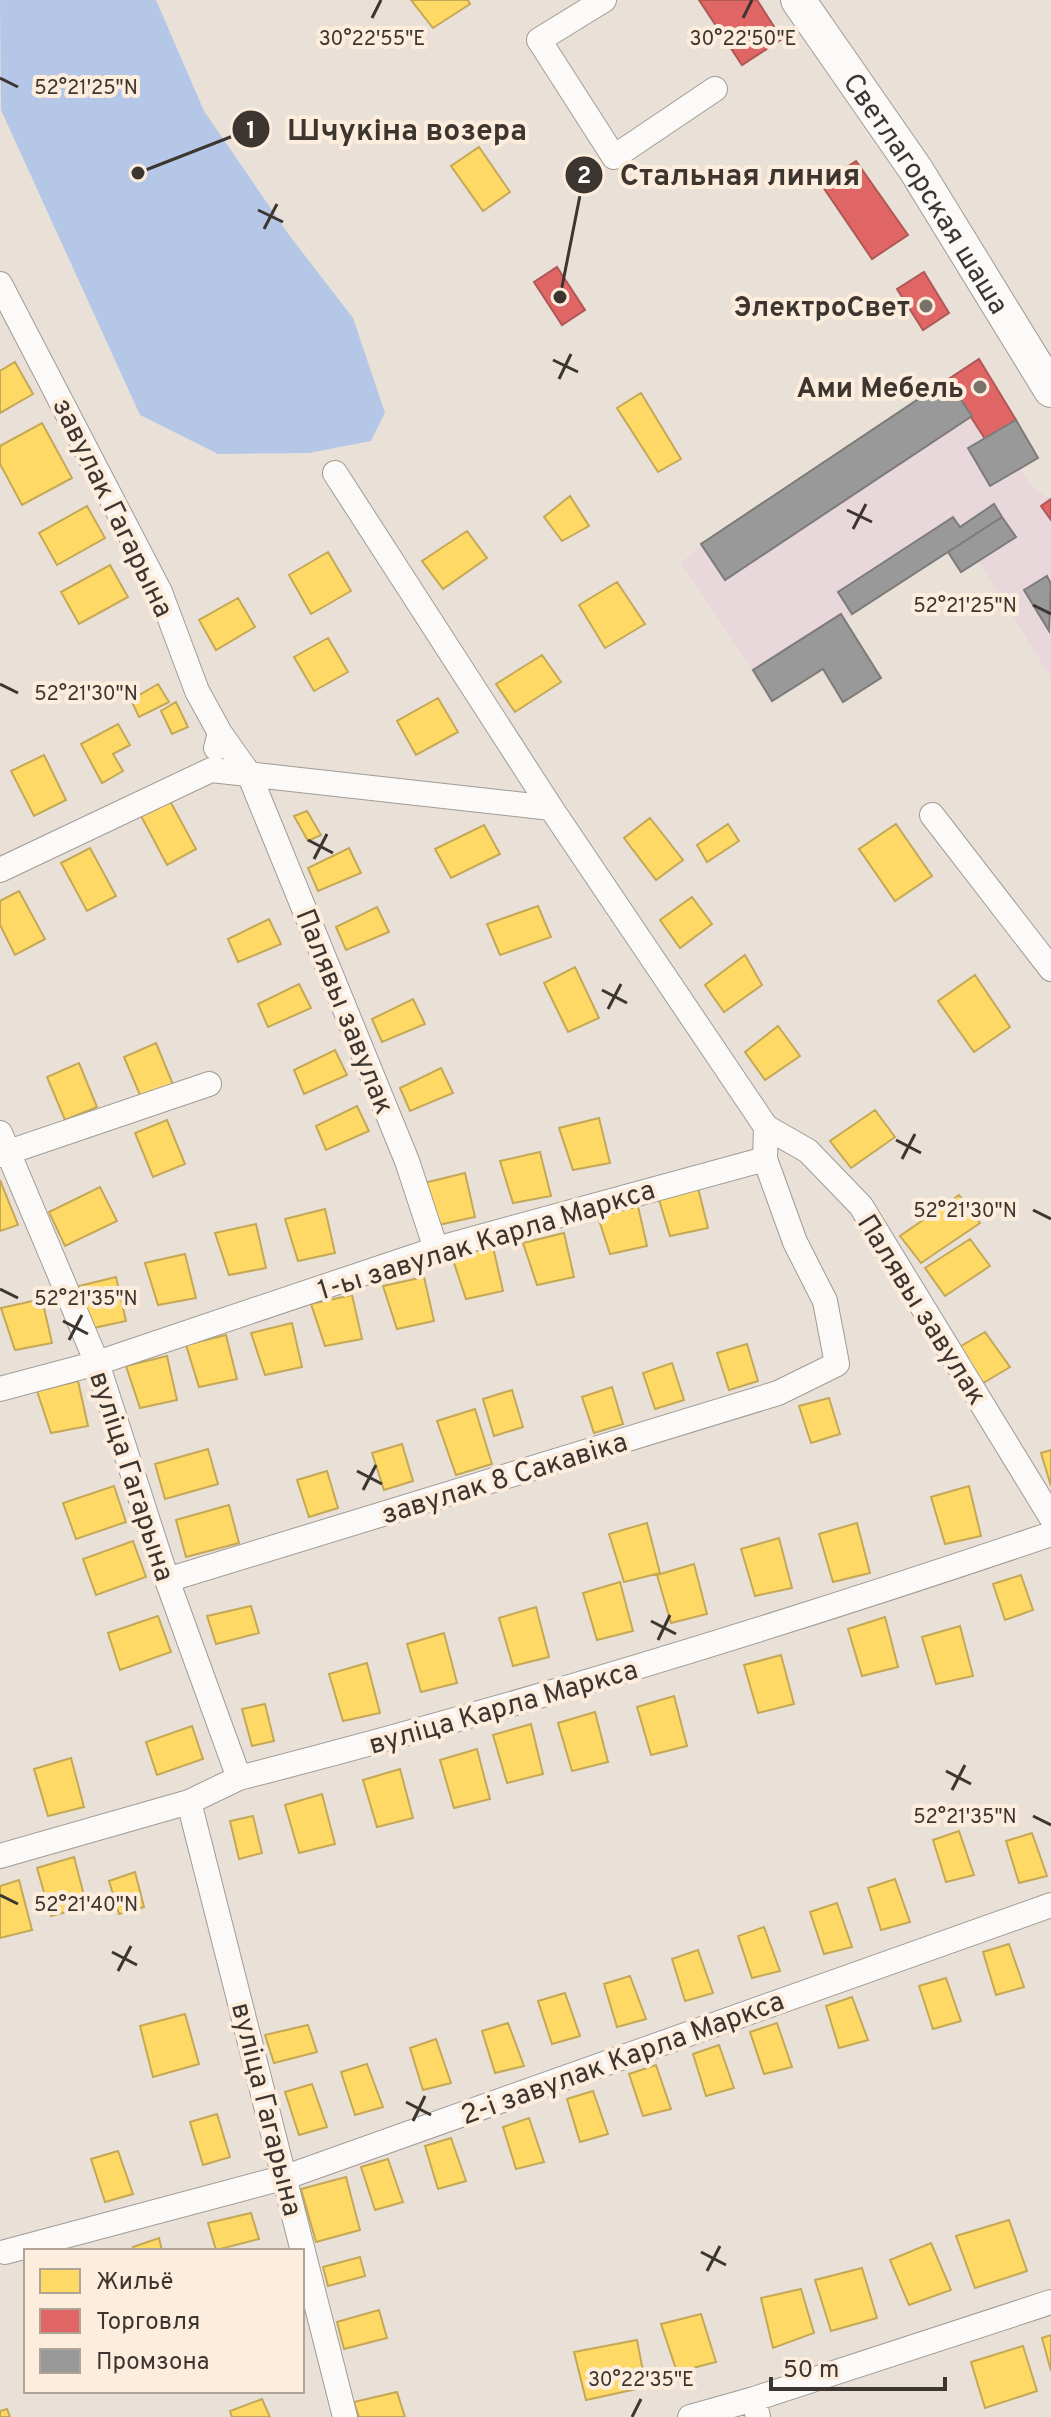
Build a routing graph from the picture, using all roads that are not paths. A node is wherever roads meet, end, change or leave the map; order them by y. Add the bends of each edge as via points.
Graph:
1 (604, 0) edge
2 (798, 0) edge
3 (715, 89) dead end
4 (0, 284) edge
5 (1051, 390) edge
6 (335, 473) dead end
7 (220, 733) junction
8 (211, 770) junction
9 (249, 774) junction
10 (551, 808) junction
11 (932, 815) dead end
12 (0, 870) edge
13 (1051, 969) edge
14 (209, 1084) dead end
15 (766, 1127) junction
16 (3, 1146) edge
17 (765, 1159) junction
18 (436, 1249) junction
19 (97, 1363) junction
20 (0, 1389) edge
21 (1051, 1517) edge
22 (1051, 1534) edge
23 (167, 1580) junction
24 (239, 1778) junction
25 (189, 1802) junction
26 (0, 1856) edge
27 (1051, 1905) edge
28 (286, 2177) junction
29 (304, 2249) edge
30 (304, 2250) edge
31 (5, 2252) dead end
32 (1051, 2302) edge
33 (756, 2408) edge
34 (345, 2417) edge
35 (690, 2417) edge

1 - 3 street via 539,40 614,157
2 - 5 main road, Светлагорская шаша via 916,170
4 - 7 street, завулак Гагарына via 160,592 197,691
6 - 10 street, Палявы завулак
7 - 8 street
7 - 9 street, завулак Гагарына
8 - 9 street
8 - 12 street
9 - 10 street
9 - 18 street, Палявы завулак via 407,1161
10 - 15 street, Палявы завулак
11 - 13 street
14 - 16 street
15 - 17 street
15 - 21 street, Палявы завулак via 808,1151 861,1206
16 - 19 street, вуліца Гагарына
17 - 18 street, 1-ы завулак Карла Маркса
17 - 23 street, завулак 8 Сакавіка via 795,1242 825,1301 837,1364 778,1393
18 - 19 street, 1-ы завулак Карла Маркса
19 - 20 street, 1-ы завулак Карла Маркса
19 - 23 street, вуліца Гагарына
22 - 24 street, вуліца Карла Маркса via 599,1680
23 - 24 street, вуліца Гагарына
24 - 25 street, вуліца Карла Маркса
25 - 26 street, вуліца Карла Маркса
25 - 28 street, вуліца Гагарына
27 - 28 street, 2-і завулак Карла Маркса
28 - 29 street, вуліца Гагарына
28 - 31 street, 2-і завулак Карла Маркса
30 - 34 street, вуліца Гагарына
32 - 33 street
33 - 35 street

